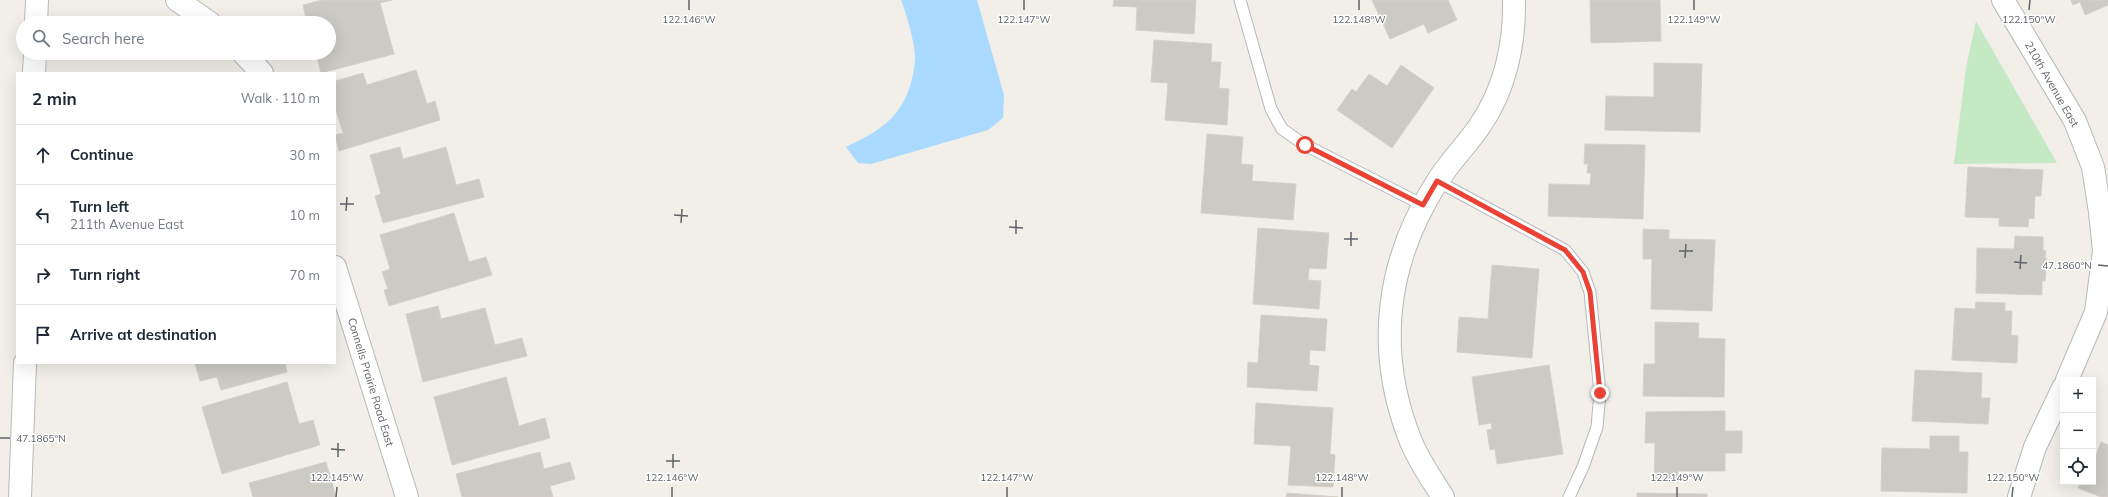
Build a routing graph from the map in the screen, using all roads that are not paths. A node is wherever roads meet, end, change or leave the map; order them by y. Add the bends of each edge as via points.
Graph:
1 (37, 0) edge
2 (177, 0) edge
3 (1240, 0) edge
4 (1514, 0) edge
5 (2003, 0) edge
6 (36, 16) edge
7 (200, 16) edge
8 (35, 60) edge
9 (250, 60) edge
10 (34, 72) edge
11 (261, 72) edge
12 (1437, 181) junction
13 (1423, 205) junction
14 (336, 270) edge
15 (25, 364) edge
16 (2068, 377) edge
17 (2060, 394) edge
18 (20, 497) edge
19 (407, 497) edge
20 (1443, 497) edge
21 (1569, 497) edge
22 (2018, 497) edge

1 - 6 street
2 - 7 street
3 - 13 lane via 1271,109 1282,129 1305,145
4 - 12 street via 1515,24 1507,66 1495,99 1480,126
5 - 16 street, 210th Avenue East via 2075,121 2093,167 2104,251 2096,312
8 - 10 street
9 - 11 street
12 - 13 street
12 - 21 lane via 1565,250 1583,272 1590,292 1600,393 1597,427
13 - 20 street via 1405,243 1394,284 1389,321 1391,368 1400,409 1411,440 1423,466
14 - 19 street, Connells Prairie Road East
15 - 18 street
17 - 22 street via 2035,447

